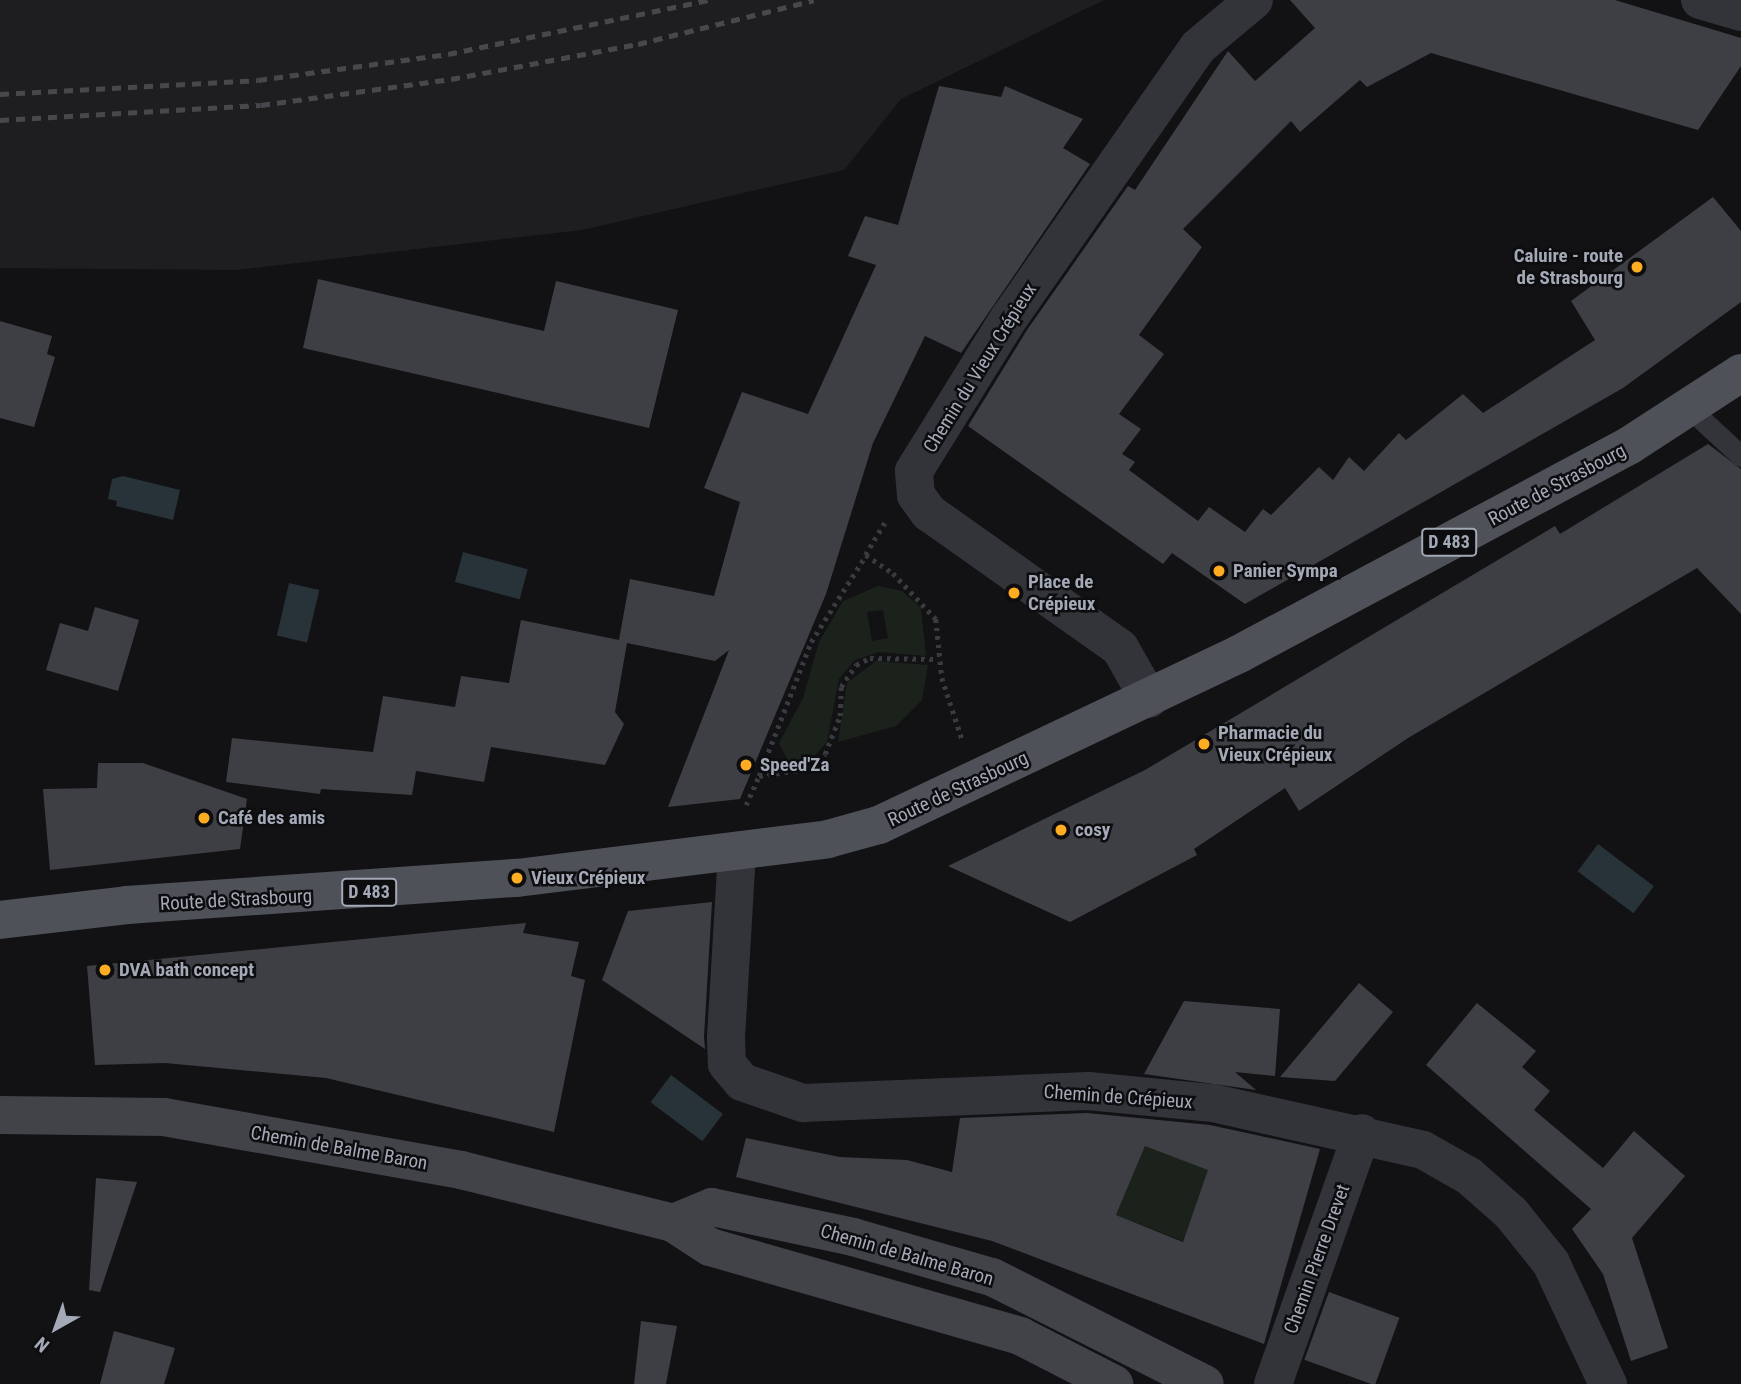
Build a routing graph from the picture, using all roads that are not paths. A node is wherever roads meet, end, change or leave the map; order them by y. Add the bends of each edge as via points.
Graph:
1 (1254, 0) edge
2 (1700, 0) edge
3 (1741, 12) edge
4 (1741, 373) edge
5 (1688, 407) junction
6 (1741, 456) edge
7 (1149, 699) junction
8 (737, 852) junction
9 (0, 920) edge
10 (0, 1115) edge
11 (1362, 1133) junction
12 (673, 1223) junction
13 (1114, 1384) edge
14 (1205, 1384) edge
15 (1273, 1384) edge
16 (1608, 1384) edge

1 - 7 street, Chemin du Vieux Crépieux via 1198,47 1009,318 914,471 916,495 929,513 1120,648
2 - 3 street
4 - 5 main road, Route de Strasbourg / D 483
5 - 6 lane
5 - 7 main road, Route de Strasbourg / D 483 via 1618,452
7 - 8 main road, Route de Strasbourg / D 483 via 906,816 828,839
8 - 9 main road, Route de Strasbourg / D 483 via 345,894 127,905
8 - 11 street, Chemin de Crépieux via 727,1064 765,1095 851,1104 947,1093 1088,1091 1213,1103
10 - 12 street, Chemin de Balme Baron via 163,1117 461,1170
11 - 15 street, Chemin Pierre Drevet
11 - 16 street, Chemin de Crépieux via 1423,1150 1469,1176 1511,1213 1551,1262
12 - 13 street, Chemin de Balme Baron via 710,1247 1020,1336
12 - 14 street, Chemin de Balme Baron via 712,1207 853,1237 992,1277

